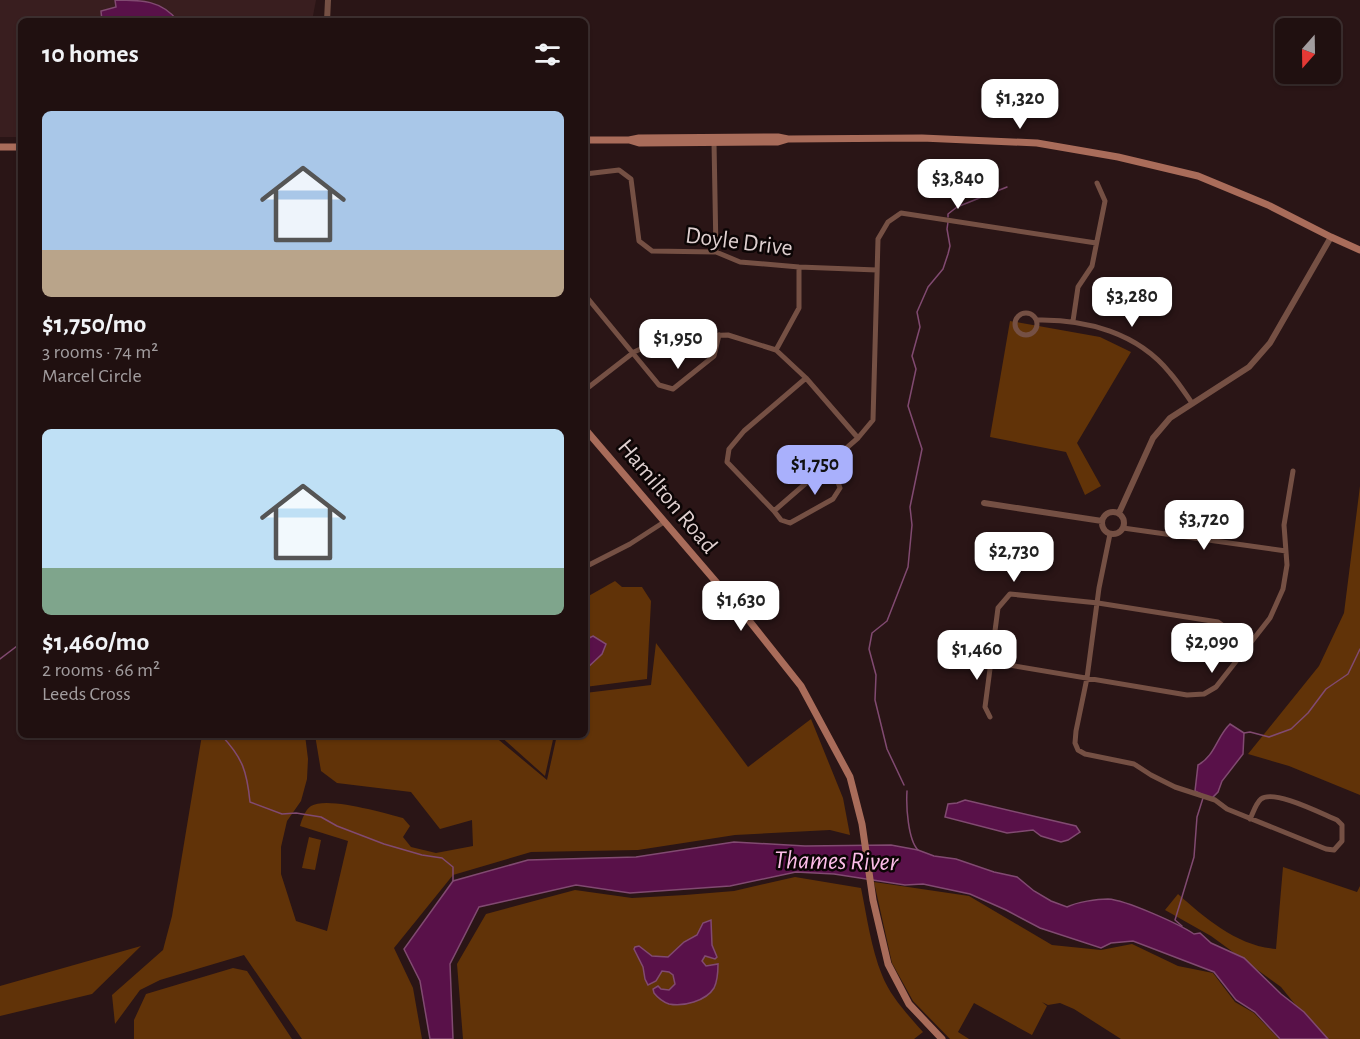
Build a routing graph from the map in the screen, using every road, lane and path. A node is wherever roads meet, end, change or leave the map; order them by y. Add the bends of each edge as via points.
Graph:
1 (328, 0) edge
2 (327, 18) edge
3 (789, 139) junction
4 (628, 140) junction
5 (588, 141) edge
6 (714, 142) junction
7 (0, 147) edge
8 (18, 147) edge
9 (588, 174) edge
10 (1097, 183) dead end
11 (1330, 237) junction
12 (1096, 243) junction
13 (1360, 250) edge
14 (716, 252) junction
15 (799, 267) junction
16 (877, 270) junction
17 (588, 298) edge
18 (1037, 320) junction
19 (1072, 321) junction
20 (719, 335) junction
21 (776, 350) junction
22 (634, 352) junction
23 (806, 378) junction
24 (588, 388) edge
25 (1192, 403) junction
26 (588, 433) edge
27 (858, 438) junction
28 (831, 462) junction
29 (1293, 471) dead end
30 (984, 503) dead end
31 (774, 511) junction
32 (1119, 513) junction
33 (1102, 521) junction
34 (664, 522) junction
35 (1123, 528) junction
36 (1110, 534) junction
37 (1286, 551) junction
38 (588, 565) edge
39 (1098, 603) junction
40 (1250, 645) junction
41 (991, 662) junction
42 (1087, 678) junction
43 (990, 717) dead end
44 (1250, 819) junction
45 (942, 1039) edge

1 - 2 street
3 - 4 main road
3 - 6 main road
3 - 11 main road via 922,138 1037,143 1118,157 1198,176 1268,205
4 - 5 main road
4 - 6 main road
6 - 14 street
7 - 8 main road
9 - 14 street, Doyle Drive via 619,170 631,179 639,241 652,251
10 - 12 street via 1105,201
11 - 13 main road
11 - 25 street via 1269,343 1249,367
12 - 16 street via 901,213 888,222 878,239
12 - 19 street via 1092,266 1078,287
14 - 15 street, Doyle Drive via 740,262
15 - 16 street, Doyle Drive
15 - 21 street via 799,308
16 - 27 street via 873,420
17 - 22 street
18 - 18 street via 1024,313 1016,320 1016,328 1032,333
18 - 19 street
19 - 25 street via 1114,332 1146,350 1171,373
20 - 21 street
20 - 22 street via 667,337
20 - 22 street via 714,356 673,389 660,385
21 - 23 street
22 - 24 street
23 - 27 street
23 - 31 street via 744,431 729,449 727,462
25 - 32 street via 1170,418 1153,438
26 - 34 main road, Hamilton Road
27 - 28 street
28 - 31 street
28 - 31 street via 840,488 833,499 789,523
29 - 37 street via 1284,525
30 - 33 street
32 - 33 street via 1107,513
32 - 35 street
33 - 36 street
34 - 38 street
34 - 45 main road, Hamilton Road via 801,686 850,777 888,964 909,1004
35 - 36 street
35 - 37 street
36 - 39 street
37 - 40 street via 1283,589 1270,618
39 - 40 street via 1218,622
39 - 41 street via 1010,594 999,608
39 - 42 street
40 - 42 street via 1216,687 1204,694 1187,695
41 - 42 street
41 - 43 street via 985,707
42 - 44 street via 1074,743 1078,750 1134,764 1175,787 1215,800
44 - 44 street via 1326,849 1334,850 1342,841 1342,825 1337,820 1280,797 1260,800

